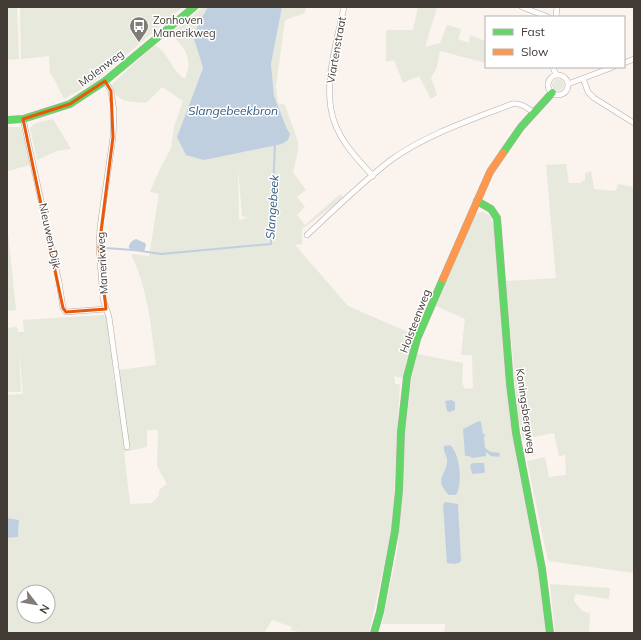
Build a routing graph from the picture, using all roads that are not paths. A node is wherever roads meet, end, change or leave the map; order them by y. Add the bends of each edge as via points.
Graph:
1 (194, 7) edge
2 (344, 7) edge
3 (522, 7) edge
4 (545, 16) edge
5 (553, 68) edge
6 (610, 68) edge
7 (556, 75) junction
8 (583, 78) junction
9 (105, 81) junction
10 (568, 84) junction
11 (552, 93) junction
12 (533, 112) junction
13 (23, 119) junction
14 (7, 120) edge
15 (634, 123) edge
16 (373, 176) junction
17 (477, 201) junction
18 (307, 235) dead end
19 (106, 309) junction
20 (127, 447) dead end
21 (374, 633) edge
22 (550, 633) edge

1 - 9 street, Molenweg
2 - 16 street, Viartenstraat via 329,80 334,121 344,142
3 - 4 street
5 - 7 street
6 - 8 street
7 - 10 street via 562,76
7 - 11 street via 550,78 547,84
8 - 10 street
8 - 15 street via 588,92 594,98
9 - 13 street, Molenweg via 70,104
9 - 19 street, Manerikweg via 111,91 114,111 99,246
10 - 11 street via 563,94 557,96
11 - 12 street, Holsteenweg
12 - 16 street via 523,105 515,104 451,128 421,142 392,160
12 - 17 street, Holsteenweg via 490,172
13 - 14 street, Molenweg
13 - 19 street, Nieuwen Dijk via 63,308 66,312
16 - 18 street
17 - 21 street, Holsteenweg via 417,339 407,377 395,531
17 - 22 street, Koningsbergweg via 491,209 497,218 513,412 542,569
19 - 20 street, Manerikweg

